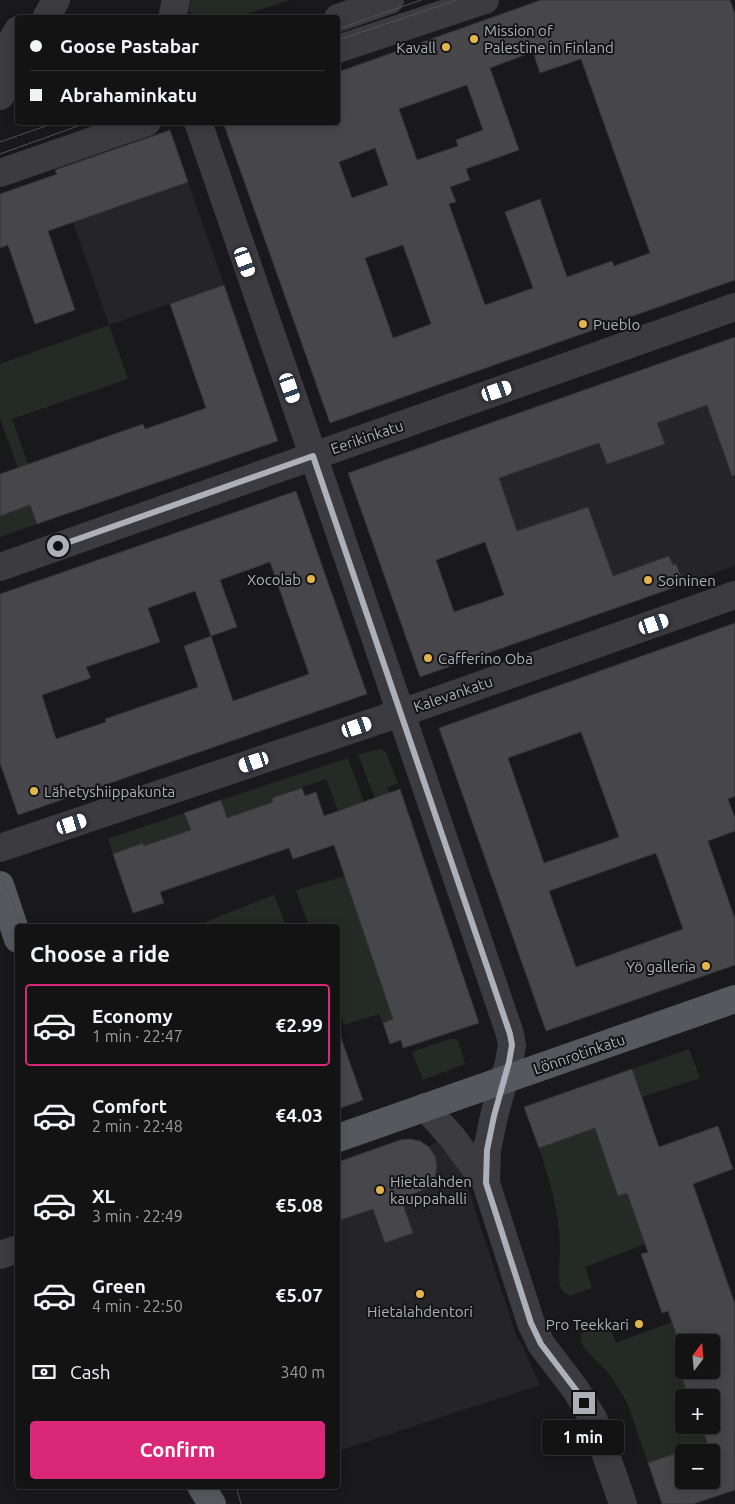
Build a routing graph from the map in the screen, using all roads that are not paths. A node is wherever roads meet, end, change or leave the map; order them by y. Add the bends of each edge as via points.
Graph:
1 (34, 0) edge
2 (56, 0) edge
3 (176, 0) edge
4 (390, 0) edge
5 (485, 0) edge
6 (26, 15) edge
7 (48, 15) edge
8 (173, 15) edge
9 (340, 17) edge
10 (15, 35) edge
11 (340, 48) edge
12 (0, 60) edge
13 (15, 72) edge
14 (0, 96) edge
15 (15, 107) edge
16 (0, 111) edge
17 (137, 125) edge
18 (199, 125) edge
19 (0, 173) edge
20 (735, 307) edge
21 (313, 456) junction
22 (0, 567) edge
23 (735, 595) edge
24 (404, 724) junction
25 (0, 848) edge
26 (0, 885) edge
27 (15, 930) edge
28 (735, 998) edge
29 (505, 1079) junction
30 (425, 1107) junction
31 (340, 1137) edge
32 (486, 1183) junction
33 (15, 1250) edge
34 (0, 1255) edge
35 (200, 1489) edge
36 (202, 1489) edge
37 (197, 1504) edge
38 (212, 1504) edge
39 (623, 1504) edge

1 - 6 street
2 - 7 street
3 - 8 street
4 - 9 street
5 - 11 street
10 - 12 street
13 - 14 street
15 - 16 street
17 - 19 street
18 - 21 street
20 - 21 street, Eerikinkatu
21 - 22 street, Eerikinkatu
21 - 24 street
23 - 24 street, Kalevankatu
24 - 25 street, Kalevankatu
24 - 29 street via 504,1016 512,1045
26 - 27 main road
28 - 29 main road, Lönnrotinkatu
29 - 30 main road, Lönnrotinkatu
29 - 32 street via 487,1150
30 - 31 main road, Lönnrotinkatu
30 - 32 street
32 - 39 street via 531,1323 541,1344 594,1420
33 - 34 street
35 - 37 main road
36 - 38 main road

